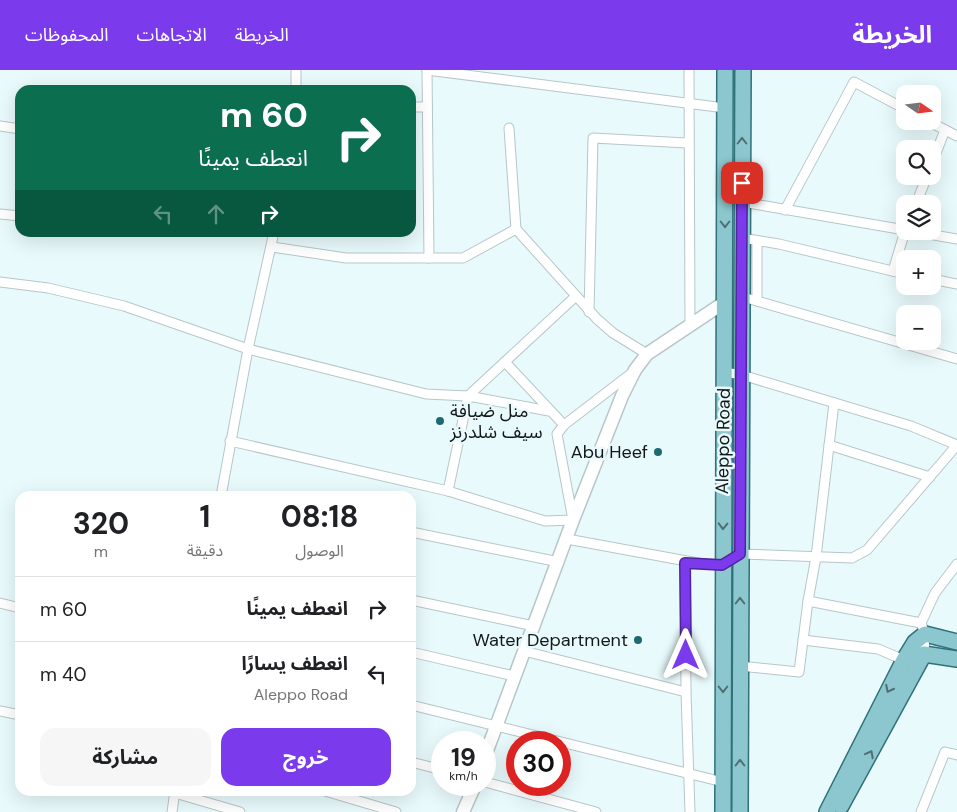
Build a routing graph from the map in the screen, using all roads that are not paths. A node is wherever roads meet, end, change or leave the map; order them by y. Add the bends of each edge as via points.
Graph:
1 (296, 70) edge
2 (427, 70) edge
3 (689, 70) edge
4 (725, 70) edge
5 (743, 70) edge
6 (296, 85) edge
7 (687, 104) junction
8 (896, 104) edge
9 (416, 107) edge
10 (427, 107) junction
11 (725, 108) junction
12 (0, 126) edge
13 (15, 128) edge
14 (509, 128) dead end
15 (941, 128) edge
16 (945, 130) junction
17 (957, 136) edge
18 (941, 140) edge
19 (687, 142) junction
20 (742, 202) junction
21 (785, 210) junction
22 (0, 214) edge
23 (15, 216) edge
24 (516, 229) junction
25 (896, 229) edge
26 (941, 236) edge
27 (273, 237) edge
28 (957, 239) edge
29 (750, 240) junction
30 (902, 240) edge
31 (272, 248) junction
32 (429, 258) junction
33 (893, 271) junction
34 (896, 272) edge
35 (941, 281) edge
36 (0, 282) edge
37 (957, 284) edge
38 (576, 296) junction
39 (750, 299) junction
40 (725, 302) junction
41 (589, 312) junction
42 (690, 327) junction
43 (248, 349) junction
44 (647, 354) junction
45 (957, 359) edge
46 (505, 362) junction
47 (635, 370) junction
48 (724, 372) junction
49 (742, 375) junction
50 (468, 396) junction
51 (834, 403) junction
52 (549, 411) junction
53 (564, 425) junction
54 (230, 441) junction
55 (829, 445) junction
56 (957, 445) edge
57 (930, 477) junction
58 (222, 491) edge
59 (448, 491) junction
60 (573, 520) junction
61 (416, 533) edge
62 (567, 540) junction
63 (740, 554) junction
64 (816, 557) junction
65 (559, 562) junction
66 (685, 563) junction
67 (957, 564) edge
68 (722, 565) junction
69 (416, 601) edge
70 (808, 601) junction
71 (0, 603) edge
72 (15, 607) edge
73 (534, 626) junction
74 (923, 629) junction
75 (803, 640) junction
76 (957, 642) edge
77 (524, 651) junction
78 (416, 653) edge
79 (924, 654) junction
80 (957, 659) edge
81 (904, 660) junction
82 (740, 666) junction
83 (514, 676) junction
84 (686, 692) junction
85 (416, 706) edge
86 (0, 711) edge
87 (15, 714) edge
88 (495, 726) junction
89 (493, 731) edge
90 (957, 755) edge
91 (416, 763) edge
92 (431, 767) edge
93 (690, 774) junction
94 (723, 782) junction
95 (496, 785) edge
96 (174, 796) edge
97 (188, 796) edge
98 (342, 796) edge
99 (470, 796) edge
100 (172, 812) edge
101 (240, 812) edge
102 (396, 812) edge
103 (463, 812) edge
104 (596, 812) edge
105 (690, 812) edge
106 (723, 812) edge
107 (740, 812) edge
108 (827, 812) edge
109 (838, 812) edge
110 (921, 812) edge

1 - 6 street
2 - 7 street
2 - 10 street
3 - 7 street
4 - 11 main road, Aleppo Road
20 -> 5 main road, Aleppo Road
7 - 11 street
7 - 19 street
8 - 21 street via 854,82
9 - 10 street
10 - 32 street
11 -> 40 main road, Aleppo Road
12 - 13 street
14 - 24 street
15 - 16 street
16 - 17 street
16 - 18 street
19 - 41 street via 593,138
19 - 42 street
20 - 21 street
20 - 29 main road, Aleppo Road
21 - 25 street
22 - 23 street
24 - 32 street via 464,258
24 - 38 street
26 - 28 street
27 - 31 street
29 - 33 street
29 - 39 main road, Aleppo Road
30 - 33 street
31 - 32 street via 346,258
31 - 43 street
33 - 34 street
35 - 37 street
36 - 43 street via 48,288 124,306
38 - 41 street
38 - 46 street
39 - 45 street
39 - 49 main road, Aleppo Road
40 - 42 street
40 - 48 main road, Aleppo Road
41 - 44 street via 613,333
42 - 44 street
43 - 50 street via 426,394
43 - 54 street
44 - 47 street
46 - 50 street
46 - 52 street
47 - 53 street
47 - 60 street
48 - 49 street
48 -> 68 main road, Aleppo Road
49 - 51 street
49 - 63 main road, Aleppo Road
50 - 52 street
50 - 59 street
51 - 55 street
51 - 56 street via 911,426
52 - 53 street
53 - 60 street via 557,434
54 - 58 street
54 - 59 street
55 - 57 street
55 - 64 street
56 - 57 street
57 - 64 street via 867,550 852,558
59 - 60 street via 545,521
60 - 62 street
61 - 65 street
62 - 65 street
62 - 66 street
63 - 64 street
63 - 68 street
82 -> 63 main road, Aleppo Road
64 - 70 street
65 - 73 street
66 - 68 street
66 - 84 street
67 - 74 street via 935,593
68 -> 94 main road, Aleppo Road
69 - 73 street
70 - 74 street
70 - 75 street
71 - 72 street
73 - 77 street
74 - 76 main road
74 - 79 street
74 - 81 main road
75 - 81 street via 878,649
75 - 82 street via 799,672
77 - 83 street
77 - 84 street
78 - 83 street
79 - 80 main road
109 -> 79 main road
81 -> 108 main road
107 -> 82 main road, Aleppo Road
83 - 88 street
84 - 93 street
85 - 88 street
86 - 87 street
88 - 89 street
88 - 93 street
90 - 110 street via 945,752
91 - 92 street
93 - 94 street
93 - 105 street
94 - 106 main road, Aleppo Road
95 - 104 street
96 - 100 street
97 - 101 street
98 - 102 street
99 - 103 street

